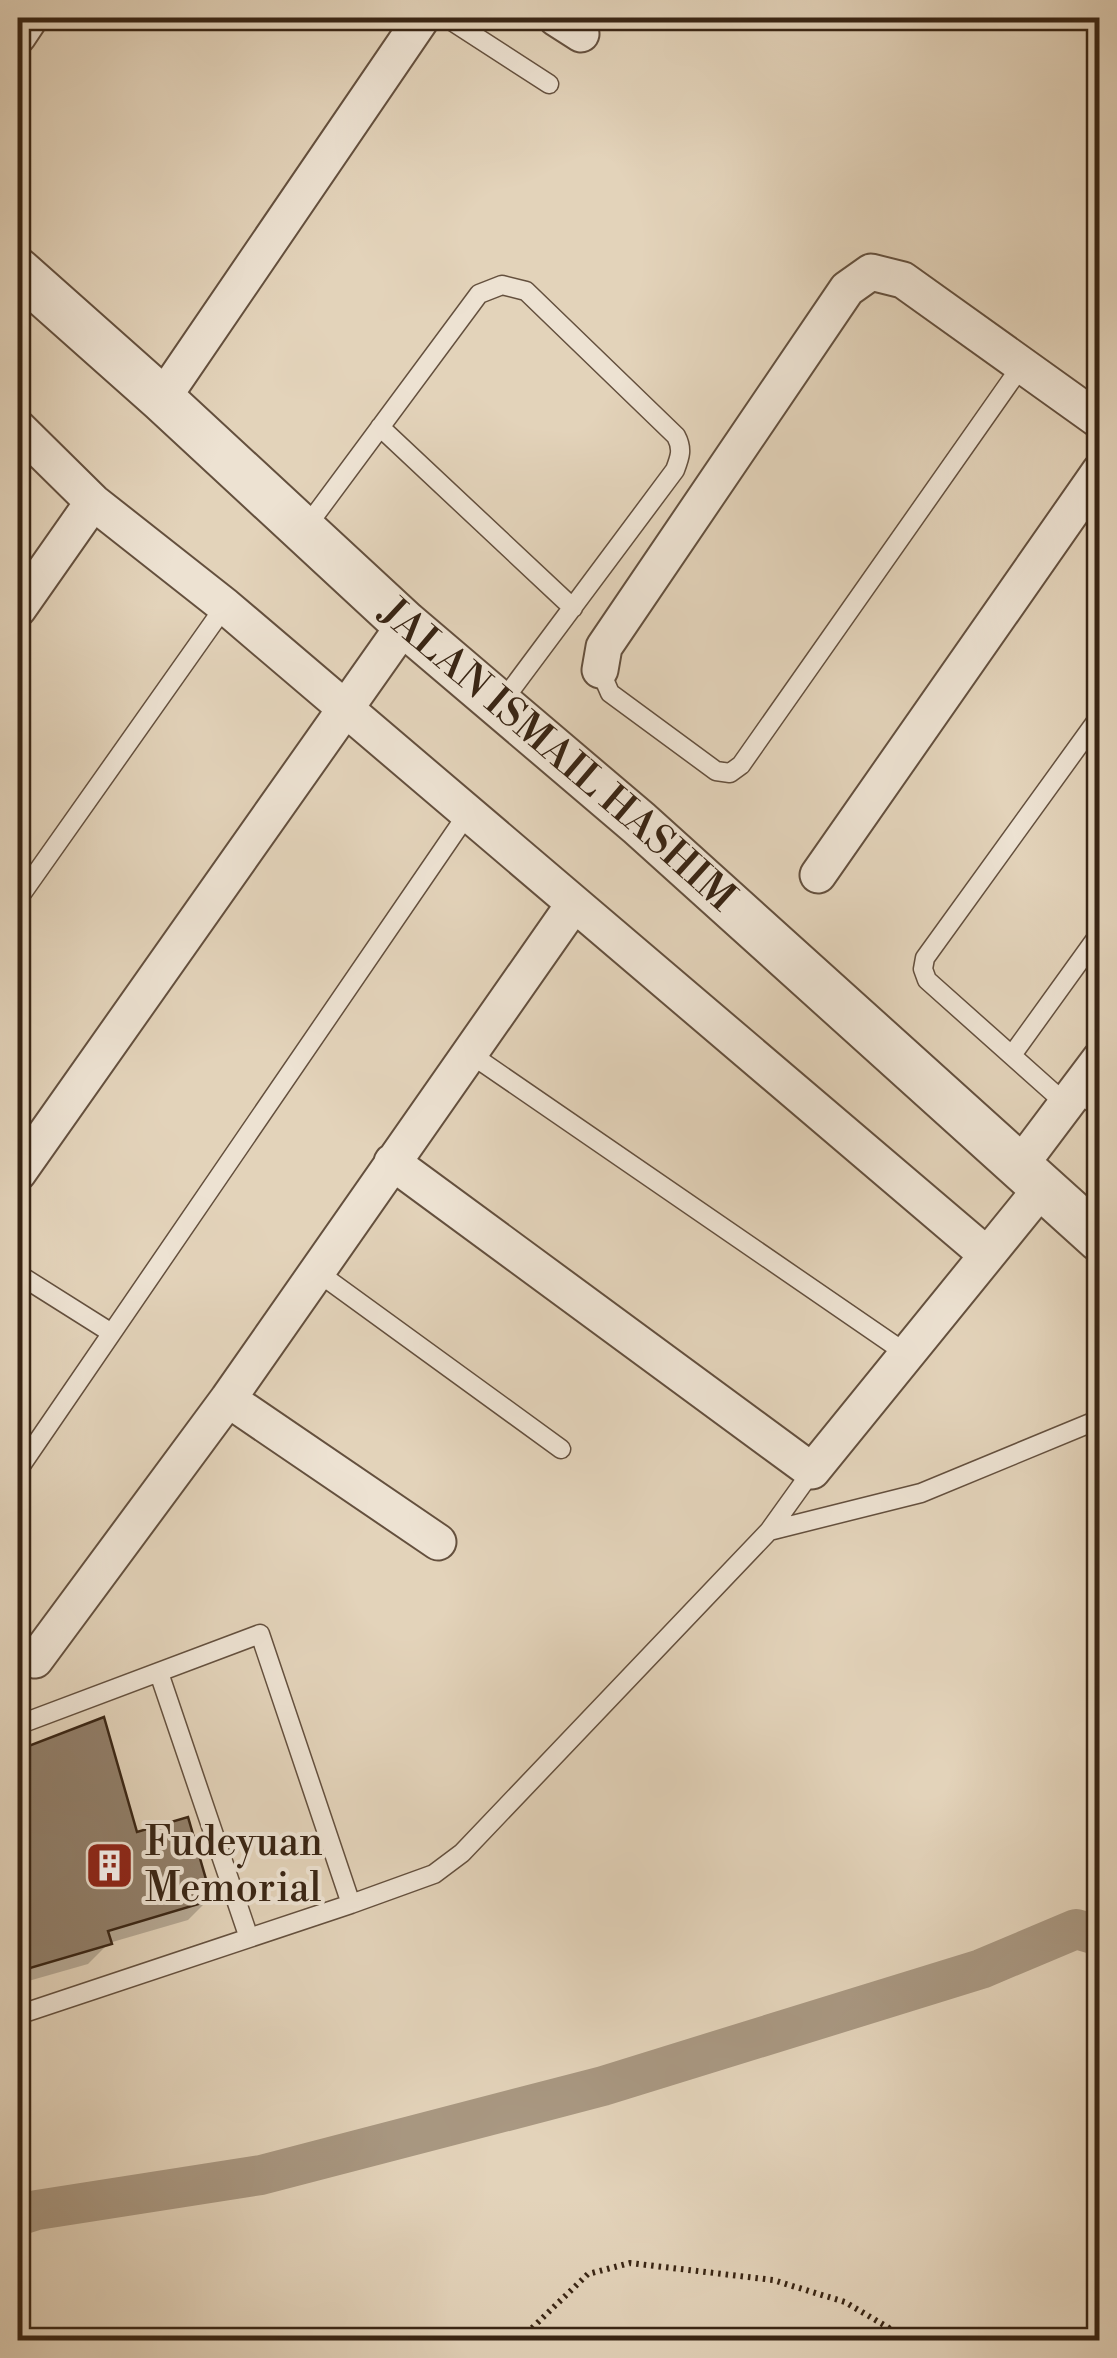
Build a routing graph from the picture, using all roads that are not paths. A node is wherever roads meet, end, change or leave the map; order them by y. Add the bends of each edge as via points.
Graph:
1 (30, 18) edge
2 (422, 18) edge
3 (447, 18) edge
4 (18, 36) edge
5 (550, 84) dead end
6 (18, 272) edge
7 (1022, 365) junction
8 (162, 399) junction
9 (1100, 421) edge
10 (380, 427) junction
11 (18, 428) edge
12 (1100, 471) edge
13 (93, 502) junction
14 (304, 530) junction
15 (225, 606) junction
16 (573, 608) junction
17 (18, 610) edge
18 (405, 624) junction
19 (600, 670) joint
20 (499, 707) junction
21 (345, 708) junction
22 (1100, 716) edge
23 (468, 813) junction
24 (818, 875) dead end
25 (18, 899) edge
26 (574, 904) junction
27 (1100, 933) edge
28 (469, 1052) junction
29 (1012, 1056) junction
30 (1100, 1059) edge
31 (1081, 1101) edge
32 (392, 1162) junction
33 (18, 1173) edge
34 (1029, 1178) junction
35 (1100, 1239) edge
36 (986, 1256) junction
37 (316, 1271) junction
38 (18, 1274) edge
39 (110, 1332) junction
40 (907, 1354) junction
41 (228, 1399) junction
42 (1100, 1419) edge
43 (561, 1449) dead end
44 (18, 1470) edge
45 (812, 1470) junction
46 (769, 1531) junction
47 (438, 1542) dead end
48 (35, 1660) dead end
49 (158, 1673) junction
50 (18, 1725) edge
51 (351, 1904) junction
52 (250, 1938) junction
53 (18, 2015) edge

1 - 4 street
2 - 8 street
3 - 5 lane
6 - 8 street, JALAN ISMAIL HASHIM
7 - 9 street
7 - 19 street via 903,280 871,272 847,289 604,647
7 - 19 lane via 741,766 716,771 610,693
8 - 14 street, JALAN ISMAIL HASHIM
10 - 14 lane
10 - 16 lane
10 - 16 lane via 479,294 502,285 526,291 681,445 675,470
11 - 13 street
12 - 24 street
13 - 15 street
13 - 17 street
14 - 18 street, JALAN ISMAIL HASHIM
15 - 21 street
15 - 25 lane
16 - 20 lane
18 - 20 street, JALAN ISMAIL HASHIM
18 - 21 street
20 - 34 street, JALAN ISMAIL HASHIM via 639,823
21 - 23 street
21 - 33 street
22 - 29 lane via 925,958 927,980
23 - 26 street
23 - 39 lane
26 - 28 street
26 - 36 street
27 - 29 lane
28 - 32 street
28 - 40 lane
29 - 31 lane
30 - 31 street
31 - 34 street
32 - 37 street
32 - 45 street
34 - 35 street, JALAN ISMAIL HASHIM
34 - 36 street
36 - 40 street
37 - 41 street
37 - 43 lane
38 - 39 lane
39 - 44 lane
40 - 45 street
41 - 47 street
41 - 48 street
42 - 46 lane via 922,1493
45 - 46 lane
46 - 51 lane via 462,1853 434,1874
49 - 50 lane
49 - 51 lane via 260,1634
49 - 52 lane
51 - 52 lane
52 - 53 lane

